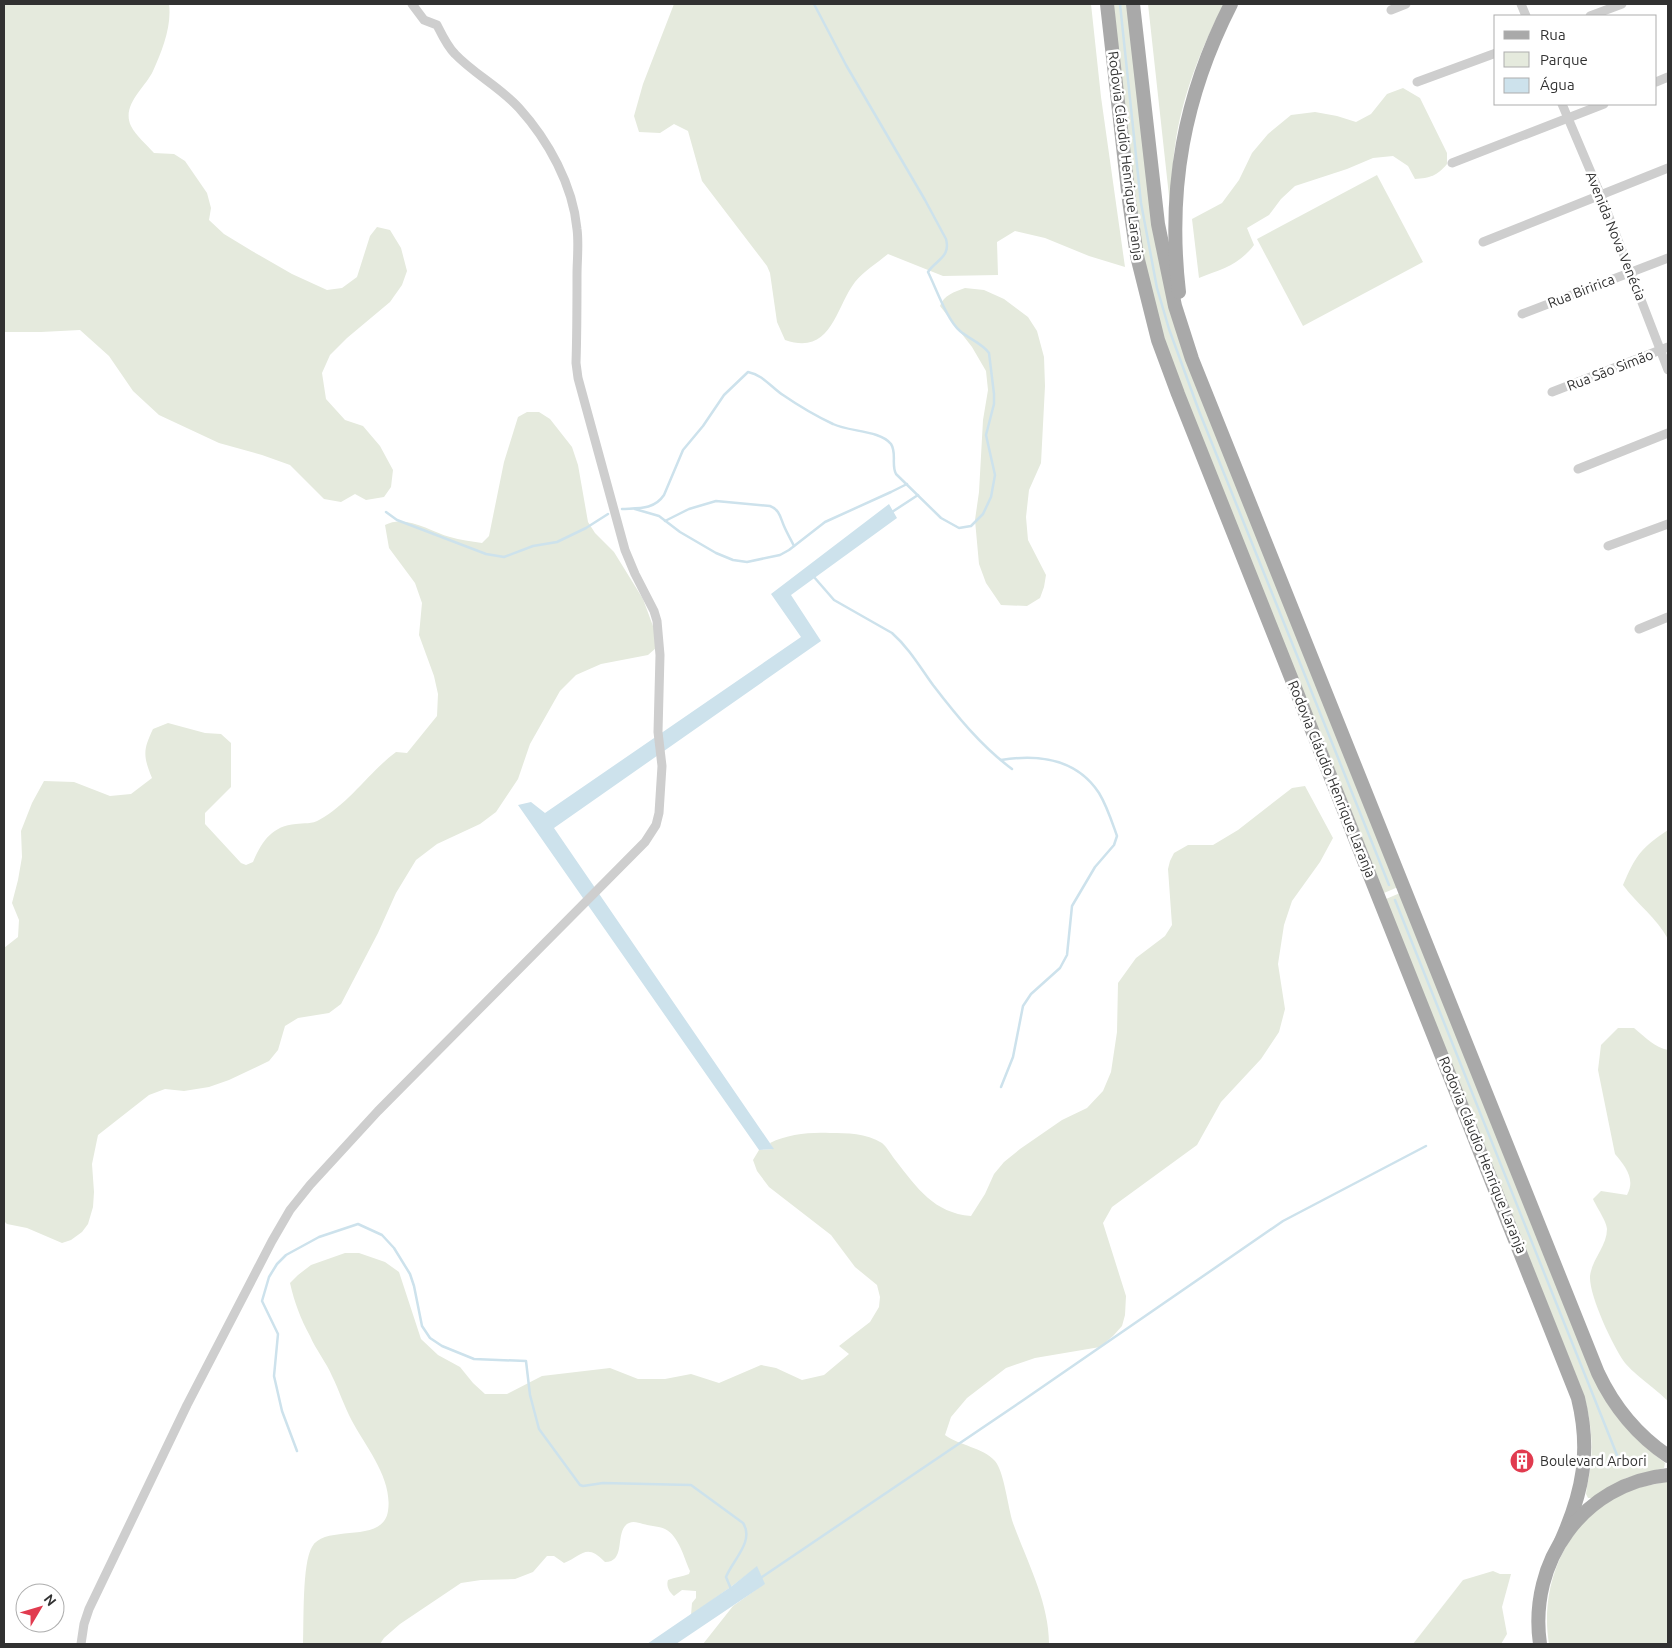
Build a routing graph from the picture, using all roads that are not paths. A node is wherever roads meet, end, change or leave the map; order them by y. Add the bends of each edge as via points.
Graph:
1 (412, 4) edge
2 (1107, 4) edge
3 (1134, 4) edge
4 (1231, 4) edge
5 (1406, 4) edge
6 (1622, 4) edge
7 (1391, 10) dead end
8 (1593, 15) edge
9 (1494, 54) edge
10 (1417, 82) dead end
11 (1562, 105) edge
12 (1602, 105) edge
13 (1568, 119) junction
14 (1452, 163) dead end
15 (1668, 168) edge
16 (1601, 196) junction
17 (1483, 242) dead end
18 (1668, 258) edge
19 (1631, 272) junction
20 (1522, 314) dead end
21 (1665, 349) edge
22 (1668, 370) edge
23 (1202, 385) junction
24 (1552, 392) dead end
25 (1668, 433) edge
26 (1578, 468) dead end
27 (1668, 524) edge
28 (1608, 546) dead end
29 (1668, 617) edge
30 (1639, 629) dead end
31 (1668, 1456) edge
32 (1668, 1475) edge
33 (1561, 1541) junction
34 (81, 1644) edge
35 (1540, 1644) edge

1 - 34 street via 424,20 437,25 454,54 502,92 534,126 558,167 571,200 577,229 578,378 625,550 657,621 660,655 658,732 662,766 659,812 645,842 378,1111 290,1210 186,1405 89,1608
2 - 33 main road, Rodovia Cláudio Henrique Laranja via 1132,228 1158,340 1578,1398 1585,1434 1584,1471 1575,1507
3 - 23 main road, Rodovia Cláudio Henrique Laranja via 1162,252 1175,306
4 - 23 main road via 1204,64 1190,108 1176,193 1175,247 1180,294 1188,340
5 - 7 street
6 - 8 street
9 - 10 street
11 - 13 street, Avenida Nova Venécia
12 - 13 street
13 - 14 street
13 - 16 street, Avenida Nova Venécia
15 - 16 street
16 - 17 street
16 - 19 street, Avenida Nova Venécia
18 - 19 street, Rua Biririca
19 - 20 street, Rua Biririca
19 - 21 street, Avenida Nova Venécia
21 - 22 street, Avenida Nova Venécia
21 - 24 street, Rua São Simão
23 - 31 main road, Rodovia Cláudio Henrique Laranja via 1598,1373 1627,1420 1648,1442
25 - 26 street
27 - 28 street
29 - 30 street
32 - 33 main road via 1636,1482 1610,1494 1588,1510
33 - 35 main road via 1548,1566 1540,1592

